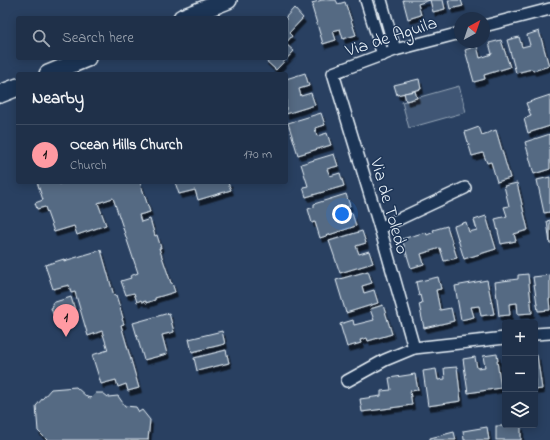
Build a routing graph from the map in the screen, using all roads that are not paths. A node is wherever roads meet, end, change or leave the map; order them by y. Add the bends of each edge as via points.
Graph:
1 (228, 0) edge
2 (366, 0) edge
3 (381, 0) edge
4 (550, 9) edge
5 (187, 16) edge
6 (490, 24) edge
7 (454, 35) edge
8 (395, 50) junction
9 (383, 55) junction
10 (82, 60) edge
11 (53, 72) edge
12 (333, 74) joint
13 (16, 87) edge
14 (0, 94) edge
15 (465, 188) dead end
16 (380, 228) junction
17 (550, 333) edge
18 (538, 334) edge
19 (502, 338) edge
20 (414, 348) junction
21 (347, 381) dead end

1 - 5 main road
2 - 9 street
3 - 8 street
4 - 6 street
7 - 8 street, Via de Aguila
8 - 9 street, Via de Aguila
9 - 12 street, Via de Aguila
10 - 11 main road
12 - 16 street, Via de Toledo
13 - 14 main road
15 - 16 street
16 - 20 street, Via de Toledo
17 - 18 street
19 - 20 street
20 - 21 street via 385,360

